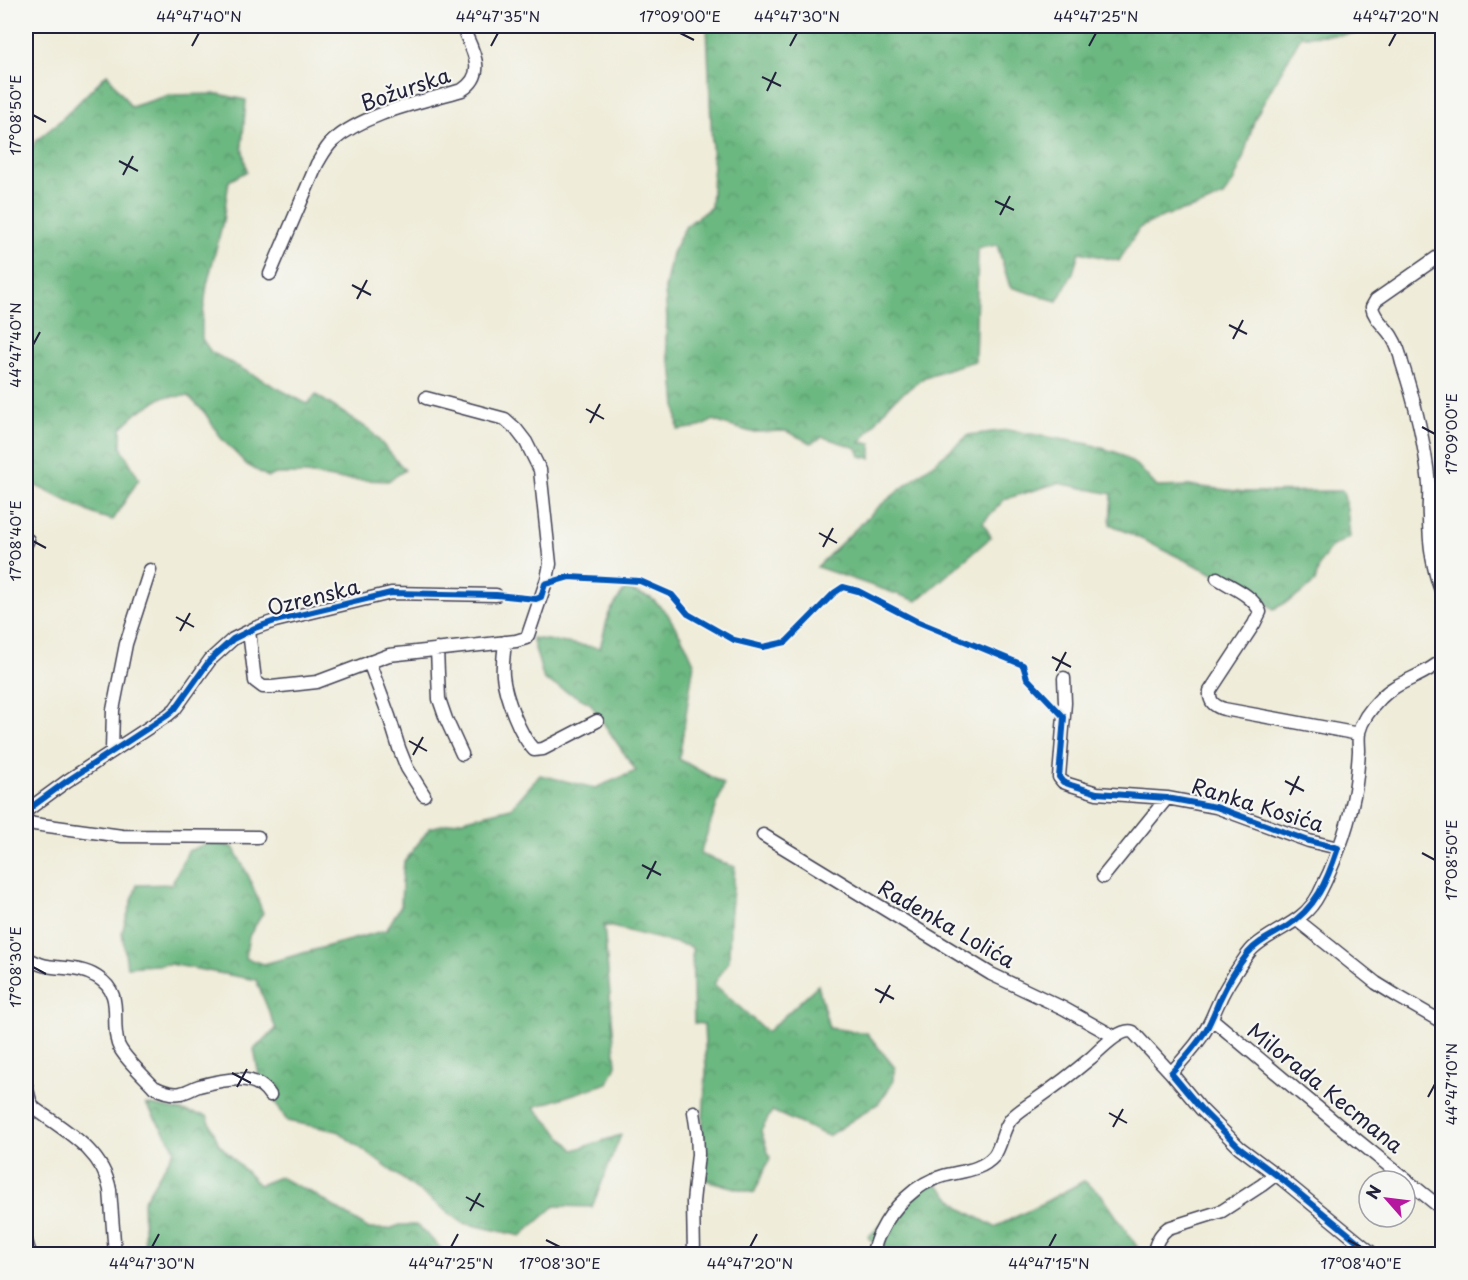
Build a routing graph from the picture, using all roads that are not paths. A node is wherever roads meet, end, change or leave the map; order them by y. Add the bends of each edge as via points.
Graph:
1 (462, 26) edge
2 (1443, 254) edge
3 (270, 274) dead end
4 (426, 398) dead end
5 (150, 570) dead end
6 (1217, 578) dead end
7 (1443, 593) edge
8 (496, 595) dead end
9 (249, 631) junction
10 (505, 642) junction
11 (436, 649) junction
12 (1443, 660) edge
13 (369, 662) junction
14 (1064, 678) dead end
15 (597, 720) dead end
16 (1359, 734) junction
17 (112, 751) junction
18 (462, 754) dead end
19 (424, 795) dead end
20 (1167, 798) junction
21 (26, 811) edge
22 (26, 821) edge
23 (763, 835) dead end
24 (258, 837) dead end
25 (1338, 848) junction
26 (1102, 877) dead end
27 (1297, 920) junction
28 (26, 958) edge
29 (1212, 1019) junction
30 (1443, 1022) edge
31 (1115, 1037) junction
32 (1171, 1073) junction
33 (26, 1085) edge
34 (270, 1095) dead end
35 (694, 1112) dead end
36 (1275, 1174) junction
37 (1443, 1209) edge
38 (26, 1241) edge
39 (30, 1254) edge
40 (115, 1254) edge
41 (694, 1254) edge
42 (872, 1254) edge
43 (1153, 1254) edge
44 (1373, 1254) edge

1 - 3 street, Božurska via 474,56 474,80 462,90 377,116 333,141 317,164
2 - 7 street via 1376,300 1372,307 1398,348 1410,386 1429,485 1431,555
4 - 10 street, Ozrenska via 505,419 526,442 540,470 550,564 547,579 528,635
5 - 17 street via 126,644 113,710
6 - 16 street via 1250,598 1260,612 1210,691 1211,702 1224,709
8 - 9 street, Ozrenska via 391,593
9 - 13 street, Ozrenska via 255,681 263,687 317,682
9 - 17 street, Ozrenska via 232,639 210,660 175,709
10 - 11 street, Ozrenska
10 - 15 street via 506,692 517,722 534,750
11 - 13 street, Ozrenska via 389,655
11 - 18 street via 439,699
12 - 16 street via 1380,698
13 - 19 street via 407,768
14 - 20 street, Ranka Kosića via 1061,780 1097,793
16 - 25 street via 1353,801
17 - 21 street, Ozrenska
20 - 25 street, Ranka Kosića via 1216,807
20 - 26 street, Ranka Kosića
22 - 24 street via 122,836
23 - 31 street, Radenka Lolića via 991,974
25 - 27 street via 1317,898
27 - 29 street via 1247,954
27 - 30 street via 1376,983
28 - 34 street via 48,966 82,970 103,982 115,1003 118,1046 161,1091 180,1093 223,1080 252,1080
29 - 32 street via 1193,1049
29 - 37 street, Milorada Kecmana
31 - 32 street, Radenka Lolića via 1125,1030 1133,1032
31 - 42 street via 1012,1117 988,1161 969,1172 940,1176 905,1199 879,1234
32 - 36 street via 1239,1146
33 - 40 street via 34,1108 83,1144 103,1168 110,1190
35 - 41 street via 698,1154 693,1202
36 - 43 street via 1222,1211 1168,1228 1158,1238
36 - 44 street
38 - 39 street

